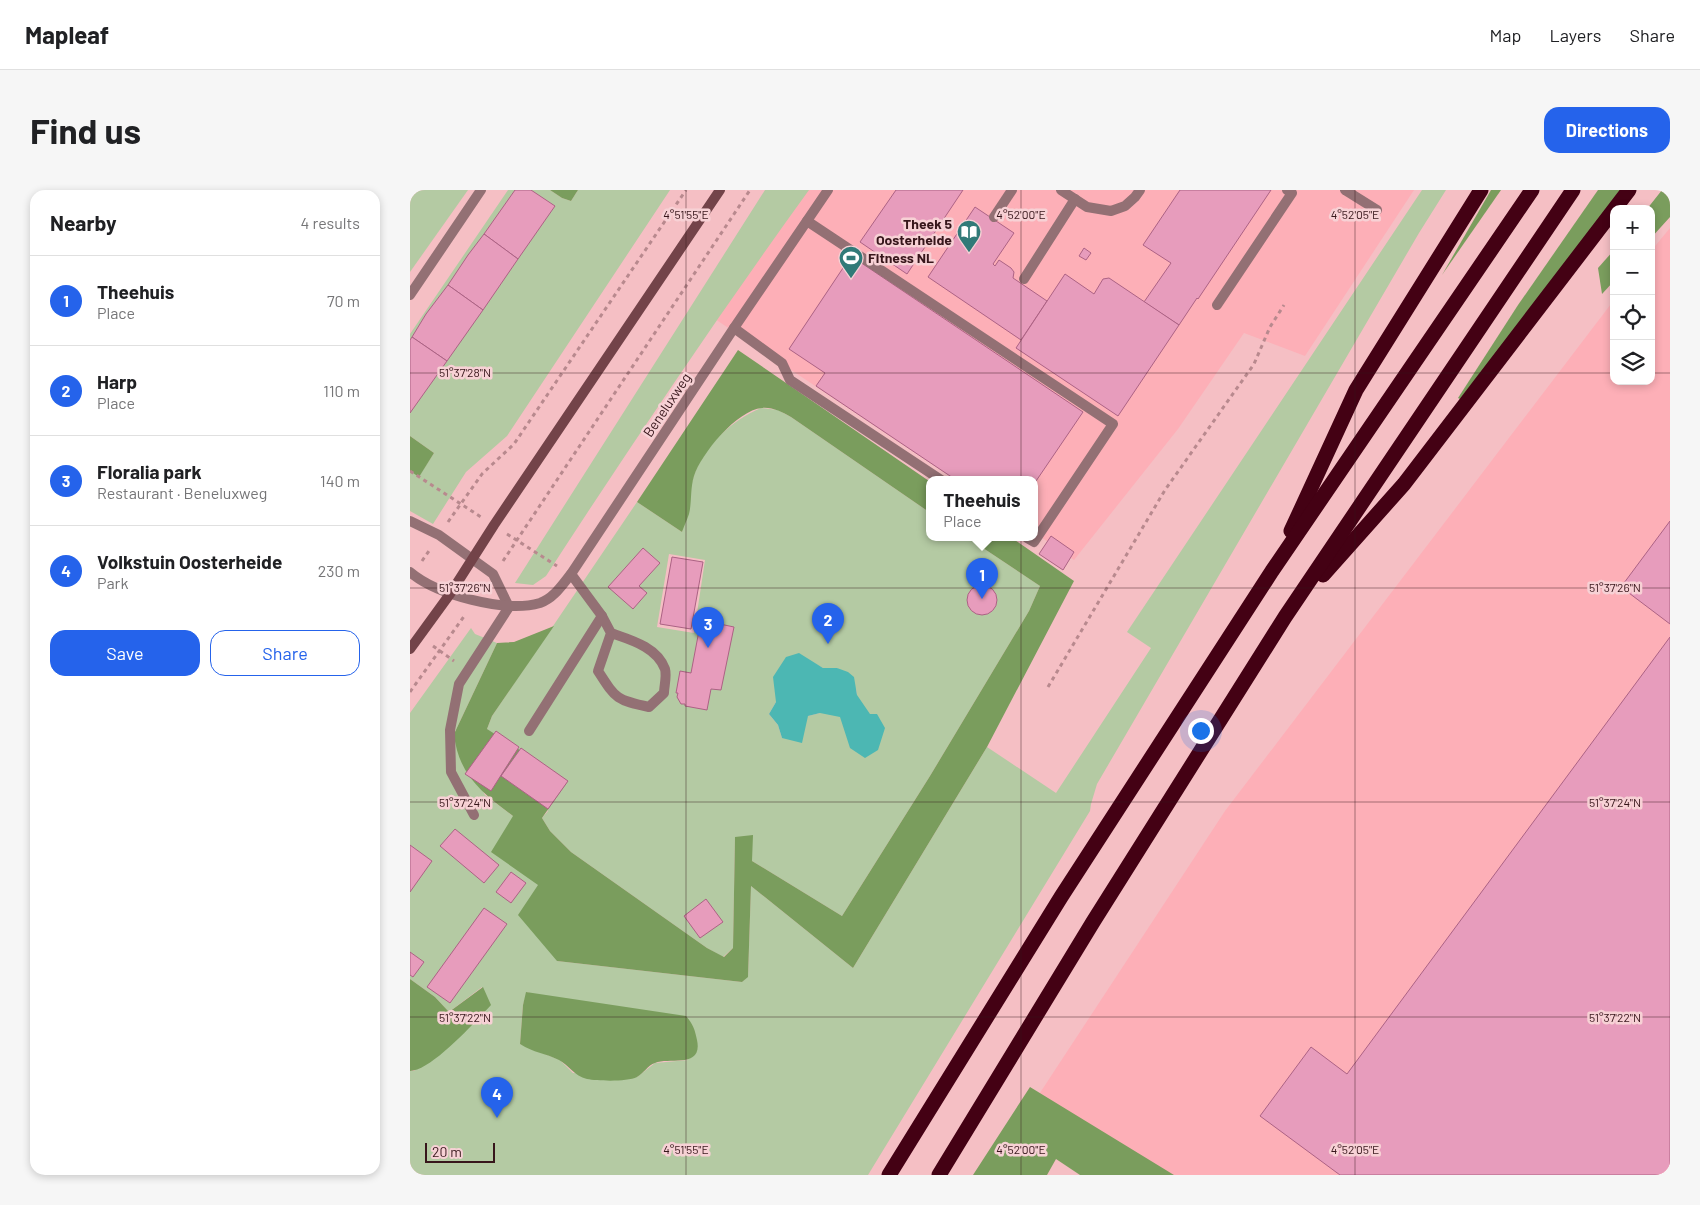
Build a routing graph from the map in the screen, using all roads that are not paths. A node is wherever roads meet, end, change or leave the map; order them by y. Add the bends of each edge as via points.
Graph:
1 (481, 190) edge
2 (720, 190) edge
3 (828, 190) edge
4 (1012, 190) edge
5 (1061, 190) edge
6 (1140, 190) edge
7 (1287, 190) edge
8 (1345, 190) edge
9 (1481, 190) edge
10 (1532, 190) edge
11 (1573, 190) edge
12 (1629, 190) edge
13 (1358, 193) edge
14 (1075, 199) junction
15 (1377, 210) dead end
16 (994, 217) dead end
17 (808, 221) junction
18 (1024, 279) dead end
19 (410, 295) edge
20 (1217, 305) dead end
21 (734, 328) junction
22 (935, 476) edge
23 (410, 520) edge
24 (1038, 536) edge
25 (472, 559) junction
26 (1272, 571) junction
27 (410, 572) edge
28 (571, 574) junction
29 (450, 594) junction
30 (509, 607) junction
31 (602, 616) junction
32 (1285, 617) junction
33 (611, 633) junction
34 (410, 649) edge
35 (529, 731) dead end
36 (474, 815) dead end
37 (889, 1175) edge
38 (939, 1175) edge

1 - 19 street
2 - 25 main road
3 - 17 street, Beneluxweg
4 - 16 street
5 - 14 street
6 - 14 street via 1125,206 1111,211 1087,207
7 - 20 street via 1292,193
8 - 13 street
9 - 26 highway via 1356,390
10 - 26 highway
11 - 32 highway
12 - 32 highway via 1404,484
13 - 15 street
14 - 18 street
17 - 21 street, Beneluxweg
17 - 24 street via 1113,424
21 - 22 street via 782,363 790,380
21 - 28 street, Beneluxweg
23 - 25 street via 439,535
25 - 29 main road
25 - 30 street via 493,574
26 - 37 highway via 1061,897
27 - 29 street, Beneluxweg
28 - 30 street, Beneluxweg via 555,594 540,603
28 - 31 street
29 - 30 street, Beneluxweg
29 - 34 main road
30 - 36 street via 459,684 450,730 451,772
31 - 33 street
31 - 35 street
32 - 38 highway
33 - 33 street via 654,651 666,670 664,693 649,707 622,701 598,671

